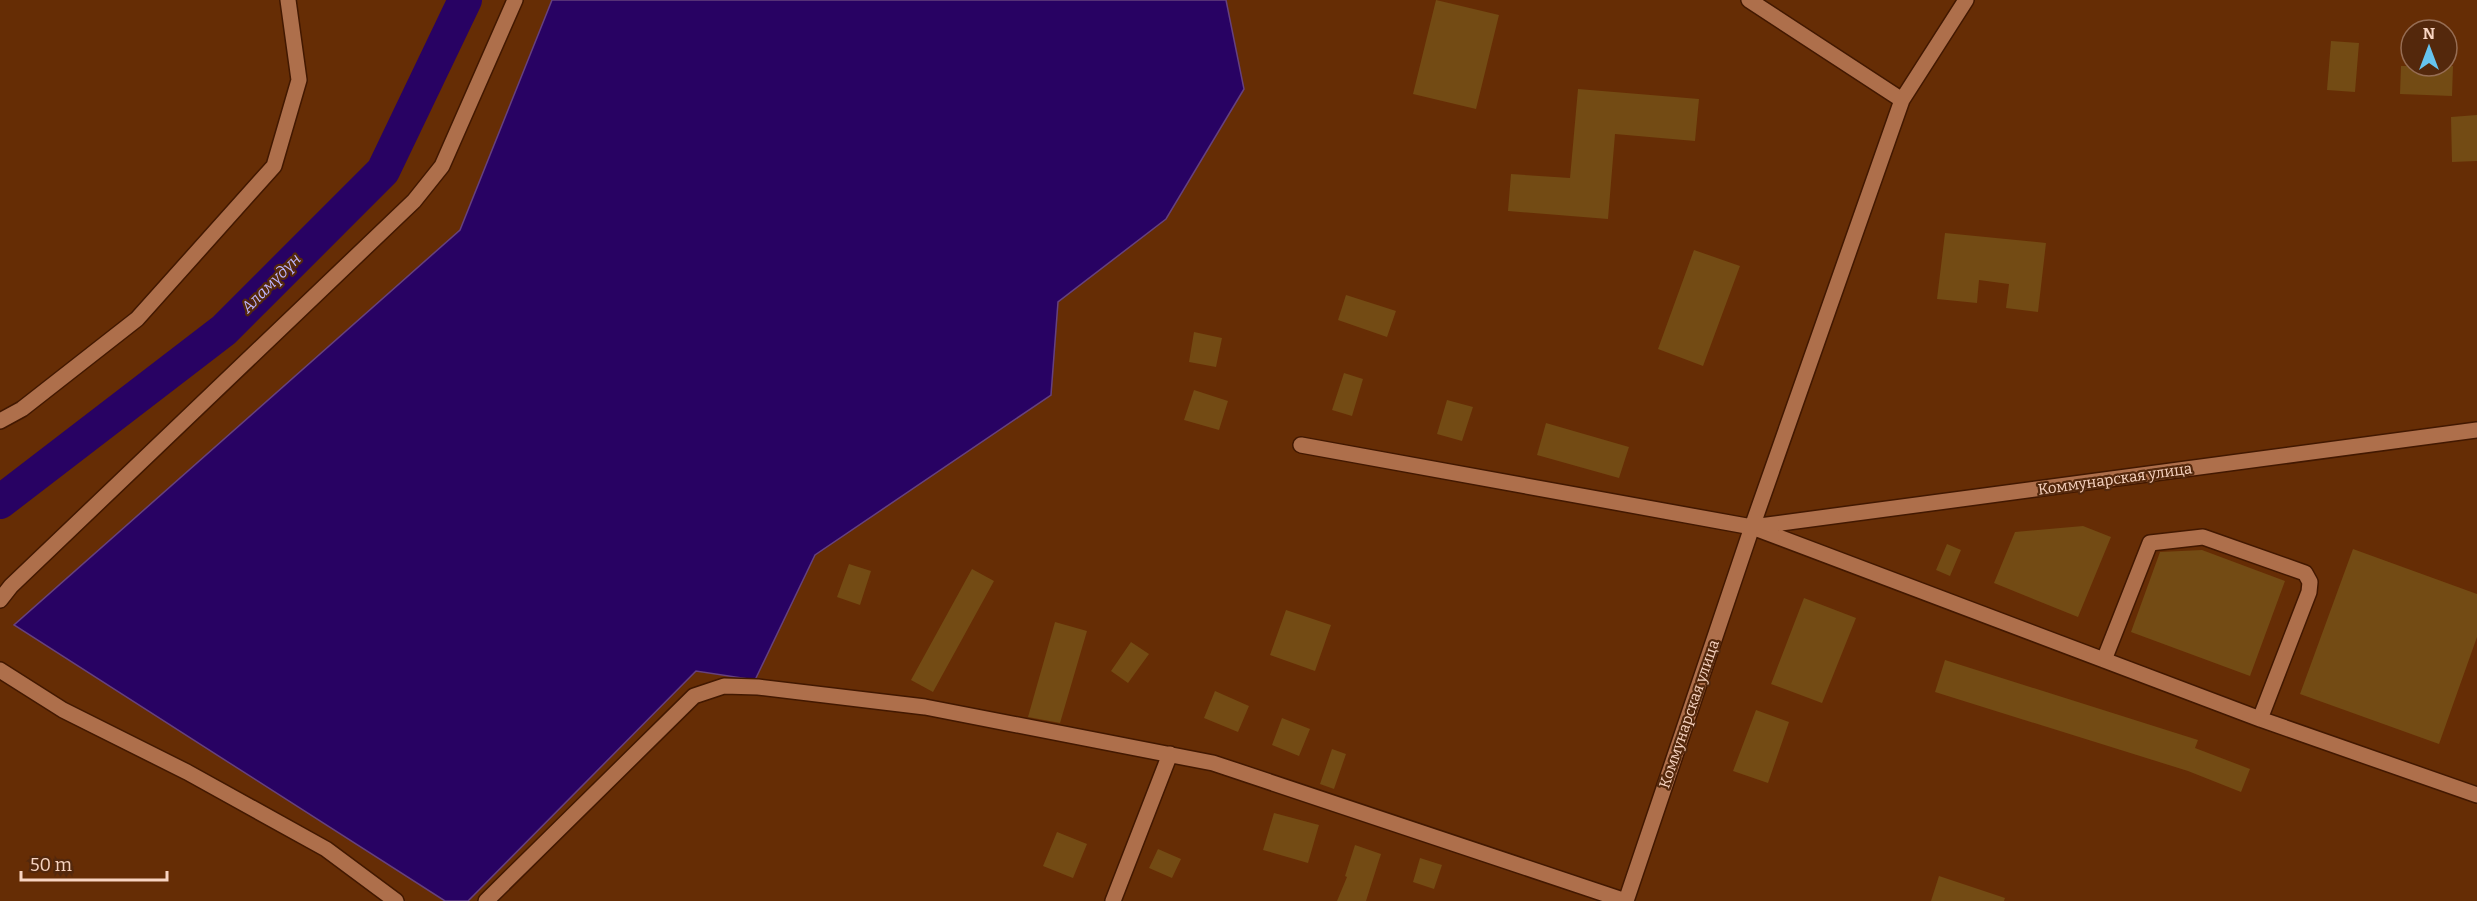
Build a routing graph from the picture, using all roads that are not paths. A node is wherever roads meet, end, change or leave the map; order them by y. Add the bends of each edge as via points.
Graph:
1 (288, 0) edge
2 (515, 0) edge
3 (1749, 0) edge
4 (1966, 0) edge
5 (1902, 100) junction
6 (0, 421) edge
7 (2477, 430) edge
8 (1301, 445) dead end
9 (1752, 527) junction
10 (0, 600) edge
11 (2104, 660) junction
12 (0, 670) edge
13 (2260, 718) junction
14 (1170, 754) junction
15 (2477, 795) edge
16 (396, 901) edge
17 (486, 901) edge
18 (1113, 901) edge
19 (1626, 901) edge

1 - 6 street via 299,80 274,166 137,318 22,409
2 - 10 street via 442,166 414,201
3 - 5 street
4 - 5 street, Коммунарская улица
5 - 9 street, Коммунарская улица
7 - 9 street, Коммунарская улица
8 - 9 street
9 - 11 street
9 - 19 street, Коммунарская улица
11 - 13 street
11 - 13 street via 2150,543 2203,537 2305,573 2310,582 2309,592
12 - 16 street via 63,710 187,772 326,849
13 - 15 street
14 - 17 street via 926,707 724,686 694,696
14 - 18 street
14 - 19 street via 1213,763

